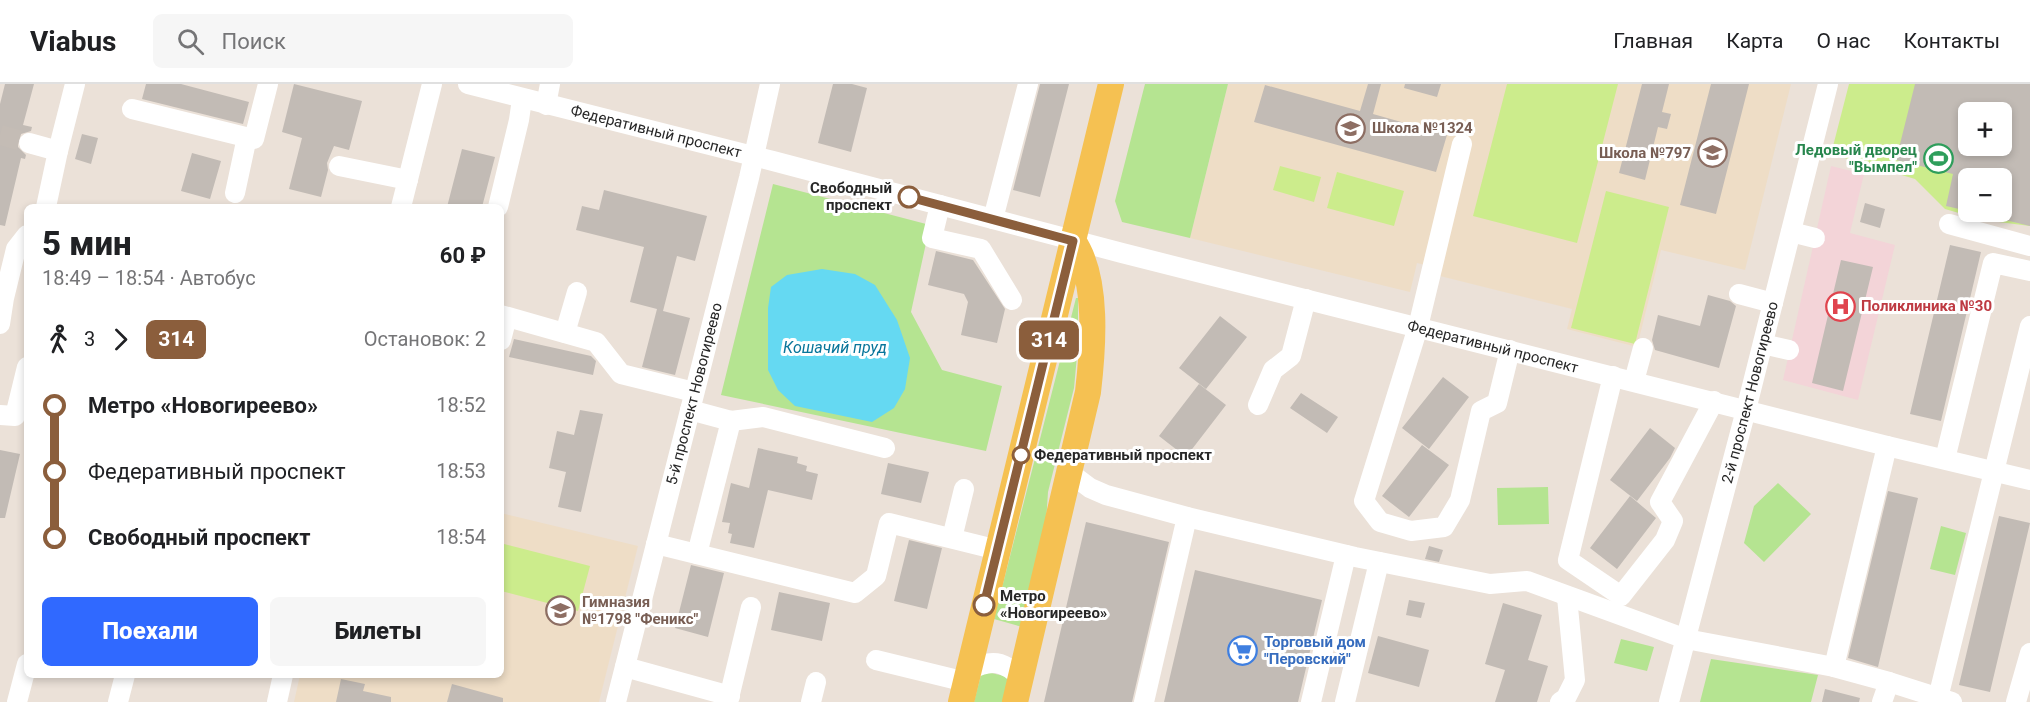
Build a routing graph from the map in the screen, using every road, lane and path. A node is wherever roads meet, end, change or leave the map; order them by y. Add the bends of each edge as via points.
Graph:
1 (75, 84) edge
2 (268, 84) edge
3 (432, 84) edge
4 (468, 84) edge
5 (550, 84) edge
6 (770, 84) edge
7 (1028, 84) edge
8 (1111, 84) edge
9 (1828, 84) edge
10 (522, 99) junction
11 (546, 105) junction
12 (132, 109) dead end
13 (247, 137) junction
14 (28, 143) tunnel mouth
15 (1462, 144) dead end
16 (58, 151) junction
17 (754, 157) junction
18 (339, 166) dead end
19 (408, 180) junction
20 (235, 193) dead end
21 (47, 204) edge
22 (403, 204) edge
23 (499, 204) edge
24 (940, 205) junction
25 (993, 219) junction
26 (1949, 224) dead end
27 (1791, 232) junction
28 (1815, 238) dead end
29 (1073, 241) junction
30 (14, 242) edge
31 (2030, 246) edge
32 (2030, 271) edge
33 (577, 292) dead end
34 (1739, 294) dead end
35 (1306, 299) junction
36 (1012, 300) dead end
37 (1773, 303) junction
38 (504, 316) edge
39 (0, 324) edge
40 (2030, 326) edge
41 (1418, 327) junction
42 (565, 333) junction
43 (1763, 344) junction
44 (1643, 348) dead end
45 (1510, 350) junction
46 (1789, 350) dead end
47 (1613, 376) junction
48 (24, 379) edge
49 (1634, 381) junction
50 (692, 401) junction
51 (1714, 401) junction
52 (1258, 405) dead end
53 (1746, 410) junction
54 (0, 415) edge
55 (731, 421) junction
56 (1887, 446) junction
57 (885, 448) dead end
58 (1945, 459) junction
59 (1995, 471) junction
60 (1070, 473) junction
61 (2030, 480) edge
62 (964, 489) dead end
63 (1187, 517) junction
64 (952, 538) junction
65 (656, 544) junction
66 (998, 550) junction
67 (697, 554) junction
68 (1346, 555) junction
69 (1379, 562) junction
70 (1567, 597) junction
71 (752, 607) dead end
72 (1686, 639) junction
73 (2030, 653) edge
74 (876, 660) dead end
75 (625, 667) junction
76 (1834, 667) junction
77 (24, 675) edge
78 (124, 678) edge
79 (282, 678) edge
80 (816, 682) dead end
81 (1889, 682) junction
82 (965, 685) edge
83 (1018, 690) edge
84 (729, 699) edge
85 (1942, 701) edge
86 (17, 702) edge
87 (118, 702) edge
88 (277, 702) edge
89 (616, 702) edge
90 (811, 702) edge
91 (1144, 702) edge
92 (1311, 702) edge
93 (1345, 702) edge
94 (1560, 702) edge
95 (1669, 702) edge
96 (1882, 702) edge
97 (2016, 702) edge

1 - 16 street
2 - 13 street via 254,139
3 - 19 street
4 - 10 street, Федеративный проспект
5 - 11 street
6 - 17 street, 5-й проспект Новогиреево
7 - 25 street
8 - 29 main road
9 - 27 street, 2-й проспект Новогиреево
10 - 11 street, Федеративный проспект
10 - 23 street
11 - 17 street, Федеративный проспект
12 - 13 street
13 - 20 street
14 - 16 street
15 - 41 street
16 - 21 street
17 - 24 street, Федеративный проспект
17 - 50 street, 5-й проспект Новогиреево
18 - 19 street
19 - 22 street
24 - 25 street, Федеративный проспект
24 - 36 street via 932,238 981,249
25 - 29 street, Федеративный проспект
26 - 31 street
27 - 28 street
27 - 37 street, 2-й проспект Новогиреево
29 - 35 street, Федеративный проспект
29 - 60 main road via 1088,281 1092,345 1088,392
29 - 66 main road
30 - 39 street
32 - 58 street via 1993,263
33 - 42 street
34 - 37 street
35 - 41 street, Федеративный проспект
35 - 52 street via 1291,356 1274,370
37 - 43 street, 2-й проспект Новогиреево
38 - 42 street
40 - 59 street
41 - 45 street, Федеративный проспект
41 - 45 street via 1364,501 1380,522 1411,531 1444,527 1460,500 1481,411 1497,403
42 - 50 street via 596,342 621,374
43 - 46 street
43 - 53 street, 2-й проспект Новогиреево
44 - 49 street
45 - 47 street, Федеративный проспект
47 - 49 street, Федеративный проспект
47 - 51 street via 1568,560 1621,596 1665,540 1673,521 1660,502
48 - 54 street via 15,416
49 - 51 street, Федеративный проспект
50 - 55 street
50 - 65 street, 5-й проспект Новогиреево
51 - 53 street, Федеративный проспект
53 - 56 street, Федеративный проспект
53 - 72 street, 2-й проспект Новогиреево
55 - 57 street via 763,417
55 - 67 street
56 - 58 street, Федеративный проспект
56 - 76 street
58 - 59 street, Федеративный проспект
59 - 61 street, Федеративный проспект
59 - 85 street
60 - 63 street via 1106,495
60 - 83 main road
62 - 64 street
63 - 68 street
63 - 91 street
64 - 66 street
64 - 67 street via 889,523 876,576 855,593
65 - 67 street
65 - 75 street, 5-й проспект Новогиреево
66 - 82 main road
68 - 69 street
68 - 92 street
69 - 70 street via 1490,584 1527,581
69 - 93 street
70 - 72 street
70 - 94 street via 1575,680
71 - 84 street
72 - 76 street
72 - 95 street, 2-й проспект Новогиреево
73 - 97 street
74 - 82 street
75 - 84 street
75 - 89 street, 5-й проспект Новогиреево
76 - 81 street
77 - 86 street
78 - 87 street
79 - 88 street
80 - 90 street
81 - 85 street
81 - 96 street
82 - 83 street via 982,663 997,662 1011,668

